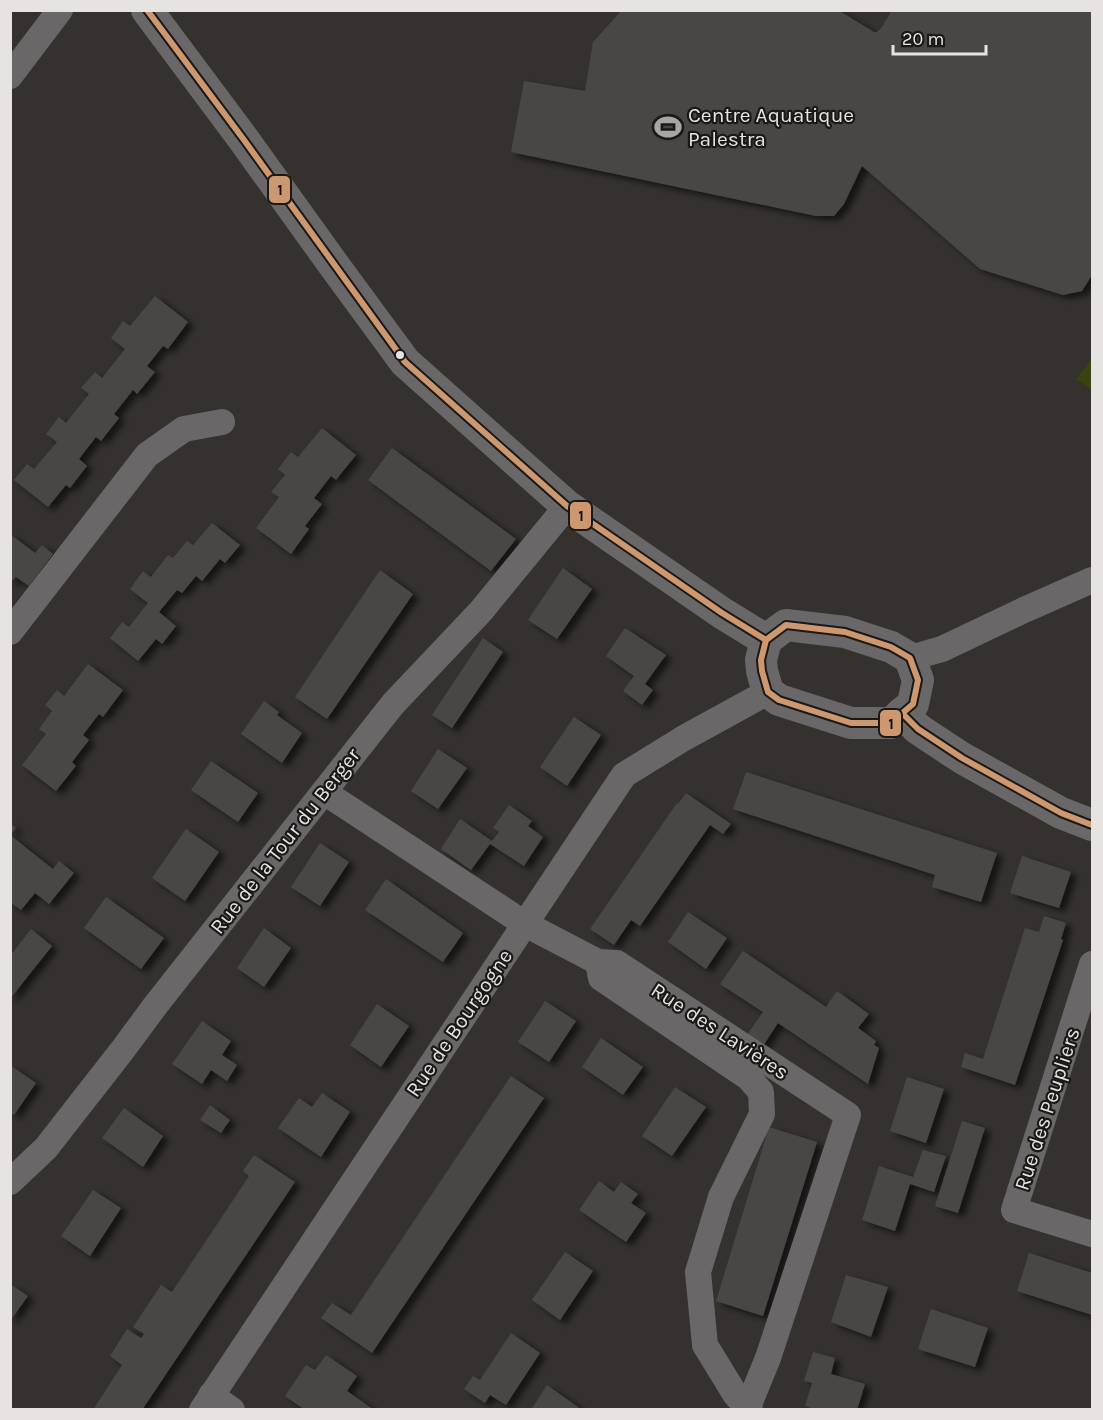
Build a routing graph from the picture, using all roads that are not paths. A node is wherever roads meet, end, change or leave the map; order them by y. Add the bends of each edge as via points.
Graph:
1 (60, 10) edge
2 (147, 10) edge
3 (10, 76) edge
4 (222, 422) dead end
5 (567, 506) junction
6 (1092, 580) edge
7 (10, 632) edge
8 (766, 640) junction
9 (910, 658) junction
10 (768, 692) junction
11 (902, 713) junction
12 (324, 792) junction
13 (1092, 825) edge
14 (525, 924) junction
15 (598, 962) junction
16 (1092, 964) edge
17 (10, 1182) edge
18 (1092, 1234) edge
19 (206, 1402) edge
20 (749, 1408) edge
21 (232, 1410) edge

1 - 3 street
2 - 5 street via 405,363
4 - 7 street via 184,429 147,455
5 - 8 street
5 - 12 street, Rue de la Tour du Berger via 481,611 393,704
6 - 9 street via 942,649
8 - 9 street via 786,625 845,632 891,647
8 - 10 street via 761,660
9 - 11 street via 918,680 913,704
10 - 11 street via 779,700 851,723 891,723
10 - 14 street, Rue de Bourgogne via 624,775
11 - 13 street via 918,729 962,758 1061,813
12 - 14 street, Rue des Lavières
12 - 17 street, Rue de la Tour du Berger via 46,1148
14 - 15 street, Rue des Lavières
14 - 19 street, Rue de Bourgogne
15 - 20 street via 601,978 749,1078 761,1092 762,1114 721,1197 698,1272 705,1345 735,1394
15 - 20 street, Rue des Lavières via 617,963 848,1115
16 - 18 street, Rue des Peupliers via 1014,1210
19 - 21 street

